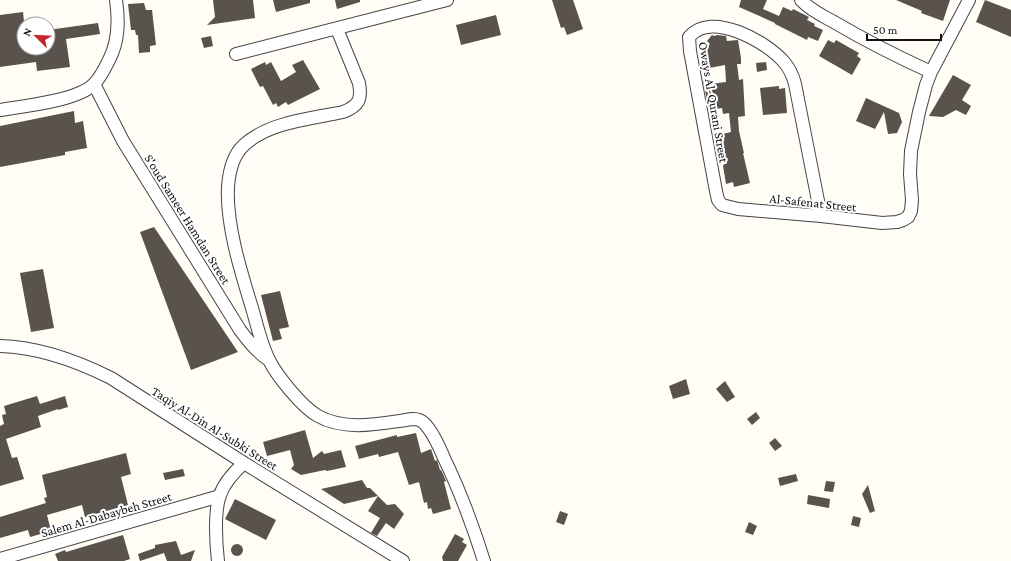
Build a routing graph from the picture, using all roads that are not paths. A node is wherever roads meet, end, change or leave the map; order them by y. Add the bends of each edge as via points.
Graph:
1 (116, 0) edge
2 (447, 0) edge
3 (801, 0) edge
4 (969, 0) edge
5 (336, 28) junction
6 (236, 54) dead end
7 (931, 72) junction
8 (94, 84) junction
9 (0, 110) edge
10 (718, 200) joint
11 (821, 216) junction
12 (0, 346) edge
13 (270, 361) junction
14 (244, 463) junction
15 (220, 496) junction
16 (0, 559) edge
17 (218, 561) edge
18 (403, 561) edge
19 (484, 561) edge

1 - 8 street via 116,42 104,71
2 - 5 street
3 - 7 street via 806,6 847,30
4 - 7 street
5 - 6 street
5 - 13 street, S'oud Sameer Hamdan Street via 359,83 361,92 357,104 343,112 267,130 243,146 233,162 230,174 229,210 234,239 250,302
7 - 11 street, Al-Safenat Street via 914,133 910,174 912,200 908,217 897,222 882,223
8 - 9 street via 70,96
8 - 13 street, S'oud Sameer Hamdan Street via 124,141 240,330 250,344
10 - 11 street, Al-Safenat Street via 727,207
10 - 11 street, Oways Al-Qurani Street via 689,44 689,37 694,31 703,28 740,32 774,52 792,72
12 - 14 street, Taqiy Al-Din Al-Subki Street via 43,352 111,378
13 - 19 street, S'oud Sameer Hamdan Street via 308,409 325,420 357,426 413,419 423,422 440,449 464,501
14 - 15 street via 235,470
14 - 18 street, Taqiy Al-Din Al-Subki Street
15 - 16 street, Salem Al-Dabaybeh Street
15 - 17 street via 216,531

